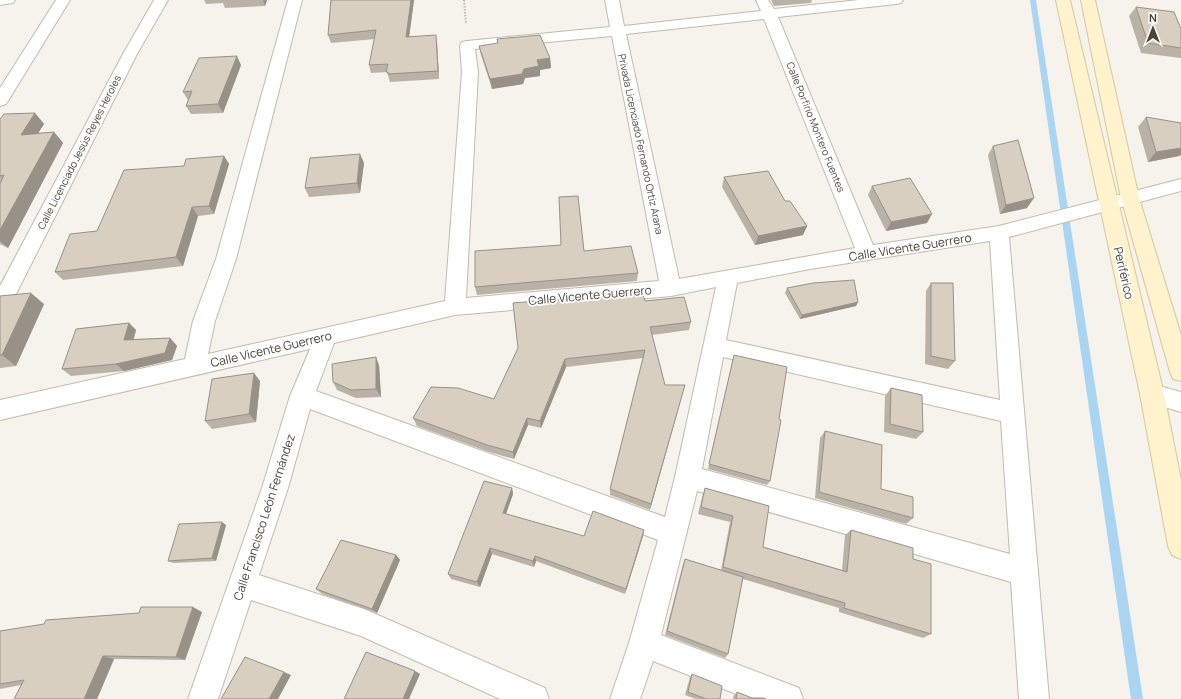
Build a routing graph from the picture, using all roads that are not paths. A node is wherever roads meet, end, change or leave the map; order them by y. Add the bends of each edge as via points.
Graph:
1 (8, 0) edge
2 (63, 0) edge
3 (161, 0) edge
4 (295, 0) edge
5 (612, 0) edge
6 (896, 0) edge
7 (1063, 0) edge
8 (1088, 0) edge
9 (0, 1) edge
10 (765, 7) edge
11 (617, 31) junction
12 (0, 100) edge
13 (1181, 185) edge
14 (1130, 198) junction
15 (1108, 203) junction
16 (999, 233) junction
17 (867, 254) junction
18 (728, 277) junction
19 (670, 288) junction
20 (0, 306) edge
21 (456, 307) junction
22 (326, 336) junction
23 (713, 346) junction
24 (194, 367) junction
25 (1181, 372) edge
26 (1152, 394) junction
27 (302, 396) junction
28 (1181, 402) edge
29 (0, 410) edge
30 (1013, 413) junction
31 (688, 477) junction
32 (674, 533) junction
33 (1181, 546) edge
34 (1025, 572) junction
35 (242, 583) junction
36 (644, 644) junction
37 (202, 699) edge
38 (534, 699) edge
39 (625, 699) edge
40 (788, 699) edge
41 (1034, 699) edge

1 - 9 street
2 - 12 street
3 - 20 street, Calle Licenciado Jesús Reyes Heroles via 126,61
4 - 24 street via 226,259 204,321
5 - 11 street, Privada Licenciado Fernando Ortiz Arana
6 - 10 street
7 - 15 main road, Periférico
8 - 14 main road
10 - 11 street
10 - 17 street, Calle Porfirio Montero Fuentes
11 - 19 street, Privada Licenciado Fernando Ortiz Arana
11 - 21 street via 467,45 470,72
13 - 14 street, Calle Vicente Guerrero
14 - 15 street, Calle Vicente Guerrero
14 - 25 main road
15 - 16 street, Calle Vicente Guerrero
15 - 26 main road, Periférico
16 - 17 street, Calle Vicente Guerrero
16 - 30 street
17 - 18 street, Calle Vicente Guerrero
18 - 19 street, Calle Vicente Guerrero
18 - 23 street
19 - 21 street, Calle Vicente Guerrero
21 - 22 street, Calle Vicente Guerrero
22 - 24 street, Calle Vicente Guerrero
22 - 27 street, Calle Francisco León Fernández
23 - 30 street
23 - 31 street
24 - 29 street, Calle Vicente Guerrero
26 - 28 street
26 - 33 main road, Periférico
27 - 32 street
27 - 35 street, Calle Francisco León Fernández via 275,488
30 - 34 street
31 - 32 street
31 - 34 street
32 - 36 street
34 - 41 street
35 - 37 street, Calle Francisco León Fernández
35 - 38 street via 364,623
36 - 39 street
36 - 40 street

